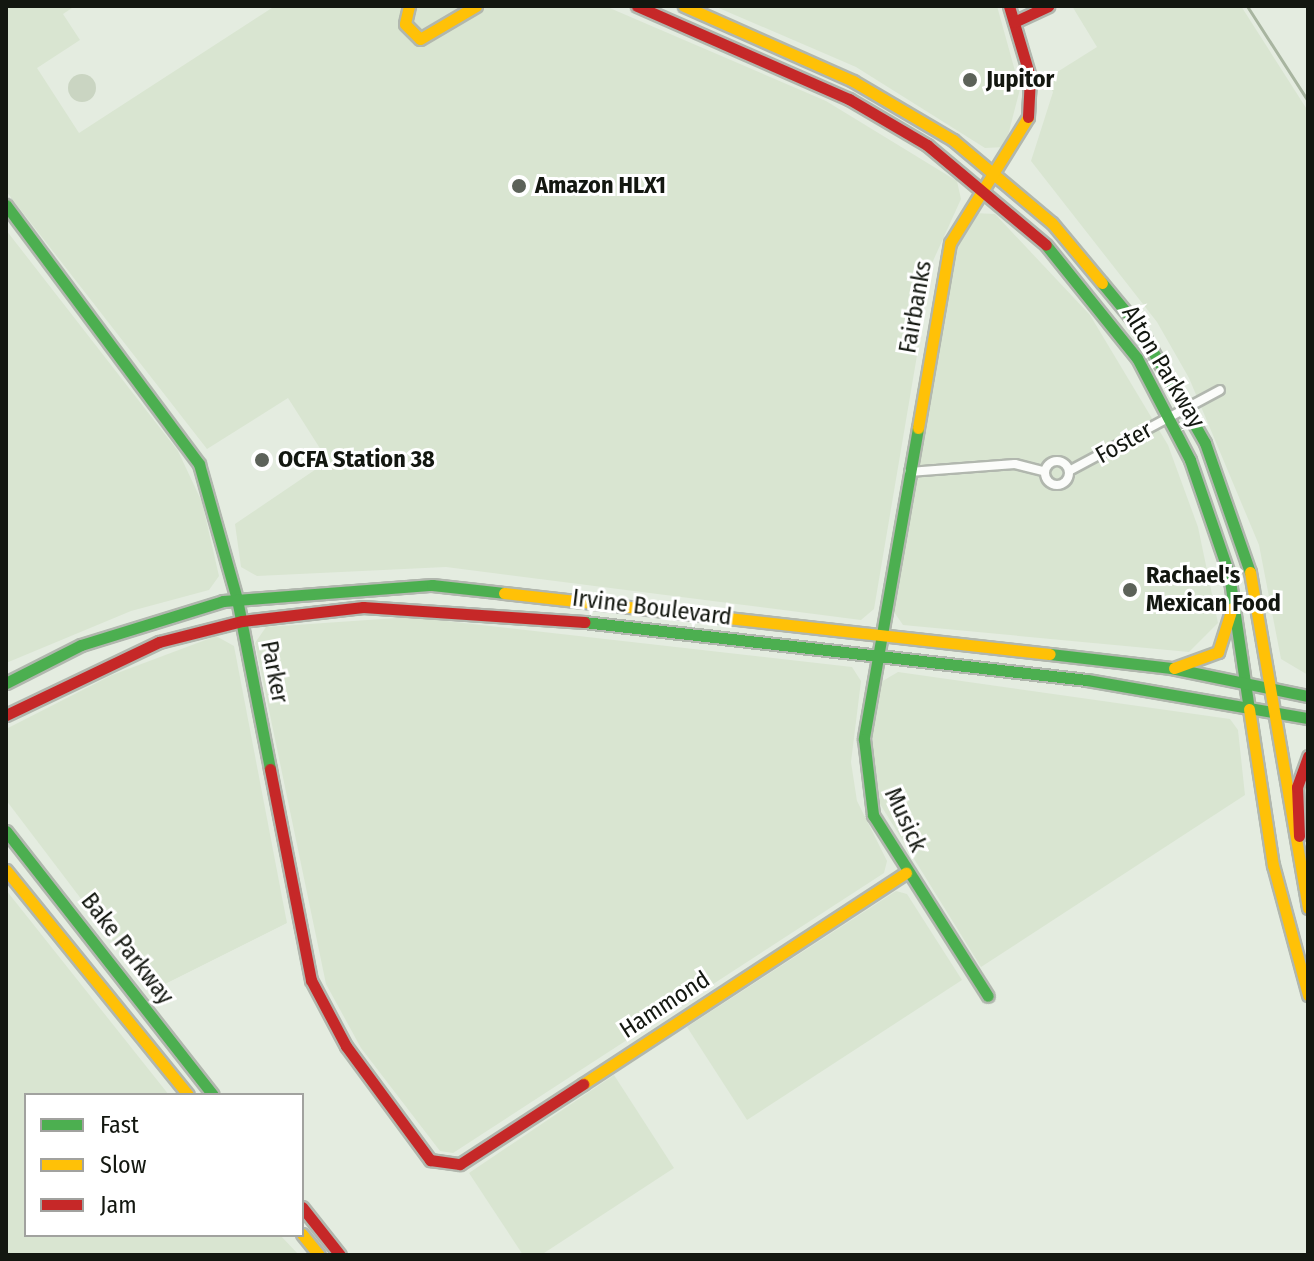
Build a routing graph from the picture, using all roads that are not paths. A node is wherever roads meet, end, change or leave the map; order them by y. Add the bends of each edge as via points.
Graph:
1 (409, 6) edge
2 (476, 6) edge
3 (637, 6) edge
4 (684, 6) edge
5 (1009, 6) edge
6 (1048, 6) edge
7 (1014, 22) junction
8 (996, 173) junction
9 (984, 187) junction
10 (6, 205) edge
11 (1220, 390) dead end
12 (1187, 408) junction
13 (1171, 417) junction
14 (1044, 471) junction
15 (1069, 471) junction
16 (909, 472) junction
17 (237, 599) junction
18 (1234, 599) junction
19 (242, 621) junction
20 (881, 638) junction
21 (878, 658) junction
22 (1171, 668) junction
23 (1247, 681) junction
24 (6, 683) edge
25 (1272, 686) junction
26 (1308, 696) edge
27 (1250, 703) junction
28 (1275, 708) junction
29 (6, 715) edge
30 (1308, 718) edge
31 (1308, 756) edge
32 (6, 831) edge
33 (6, 870) edge
34 (906, 873) junction
35 (1303, 884) junction
36 (1308, 908) edge
37 (1308, 995) edge
38 (988, 996) dead end
39 (186, 1093) edge
40 (211, 1093) edge
41 (444, 1167) joint
42 (304, 1210) edge
43 (304, 1236) edge
44 (319, 1255) edge
45 (340, 1255) edge

1 - 2 main road via 405,24 420,39
3 - 9 main road, Alton Parkway via 849,99
4 - 8 main road, Alton Parkway via 886,98
5 - 7 main road, Fairbanks
6 - 7 main road
7 - 8 main road, Fairbanks via 1031,99 1023,133
8 - 9 main road, Fairbanks
8 - 12 main road, Alton Parkway via 1109,287
9 - 13 main road, Alton Parkway via 1090,293
9 - 16 main road, Fairbanks via 950,243
10 - 17 main road, Parker via 188,444 215,504
11 - 12 street, Foster
12 - 13 street, Foster
12 - 25 main road, Alton Parkway via 1245,544
13 - 15 street, Foster
13 - 18 main road, Alton Parkway via 1210,512
14 - 15 street via 1059,461
14 - 15 street via 1059,486
14 - 16 street via 1015,464
16 - 20 main road, Fairbanks
17 - 19 main road, Parker
17 - 20 main road, Irvine Boulevard via 377,585 457,586
17 - 24 main road, Irvine Boulevard via 81,645
18 - 22 main road via 1218,652
18 - 23 main road, Alton Parkway
19 - 21 main road, Irvine Boulevard via 363,607 467,609
19 - 29 main road, Irvine Boulevard via 159,642
19 - 41 main road, Parker via 311,980 346,1046 430,1160
20 - 21 main road, Musick
20 - 22 main road, Irvine Boulevard
21 - 27 main road, Irvine Boulevard
21 - 34 main road, Musick via 864,739 867,792
22 - 23 main road, Irvine Boulevard
23 - 25 main road, Irvine Boulevard
23 - 27 main road, Alton Parkway
25 - 26 main road, Irvine Boulevard
25 - 28 main road, Alton Parkway
27 - 28 main road, Irvine Boulevard
27 - 37 main road, Alton Parkway via 1273,865
28 - 30 main road, Irvine Boulevard
28 - 35 main road, Alton Parkway
31 - 35 main road via 1297,787
32 - 40 main road, Bake Parkway
33 - 39 main road, Bake Parkway
34 - 38 main road, Musick
34 - 41 main road, Hammond via 460,1164
35 - 36 main road, Alton Parkway
42 - 45 main road
43 - 44 main road

